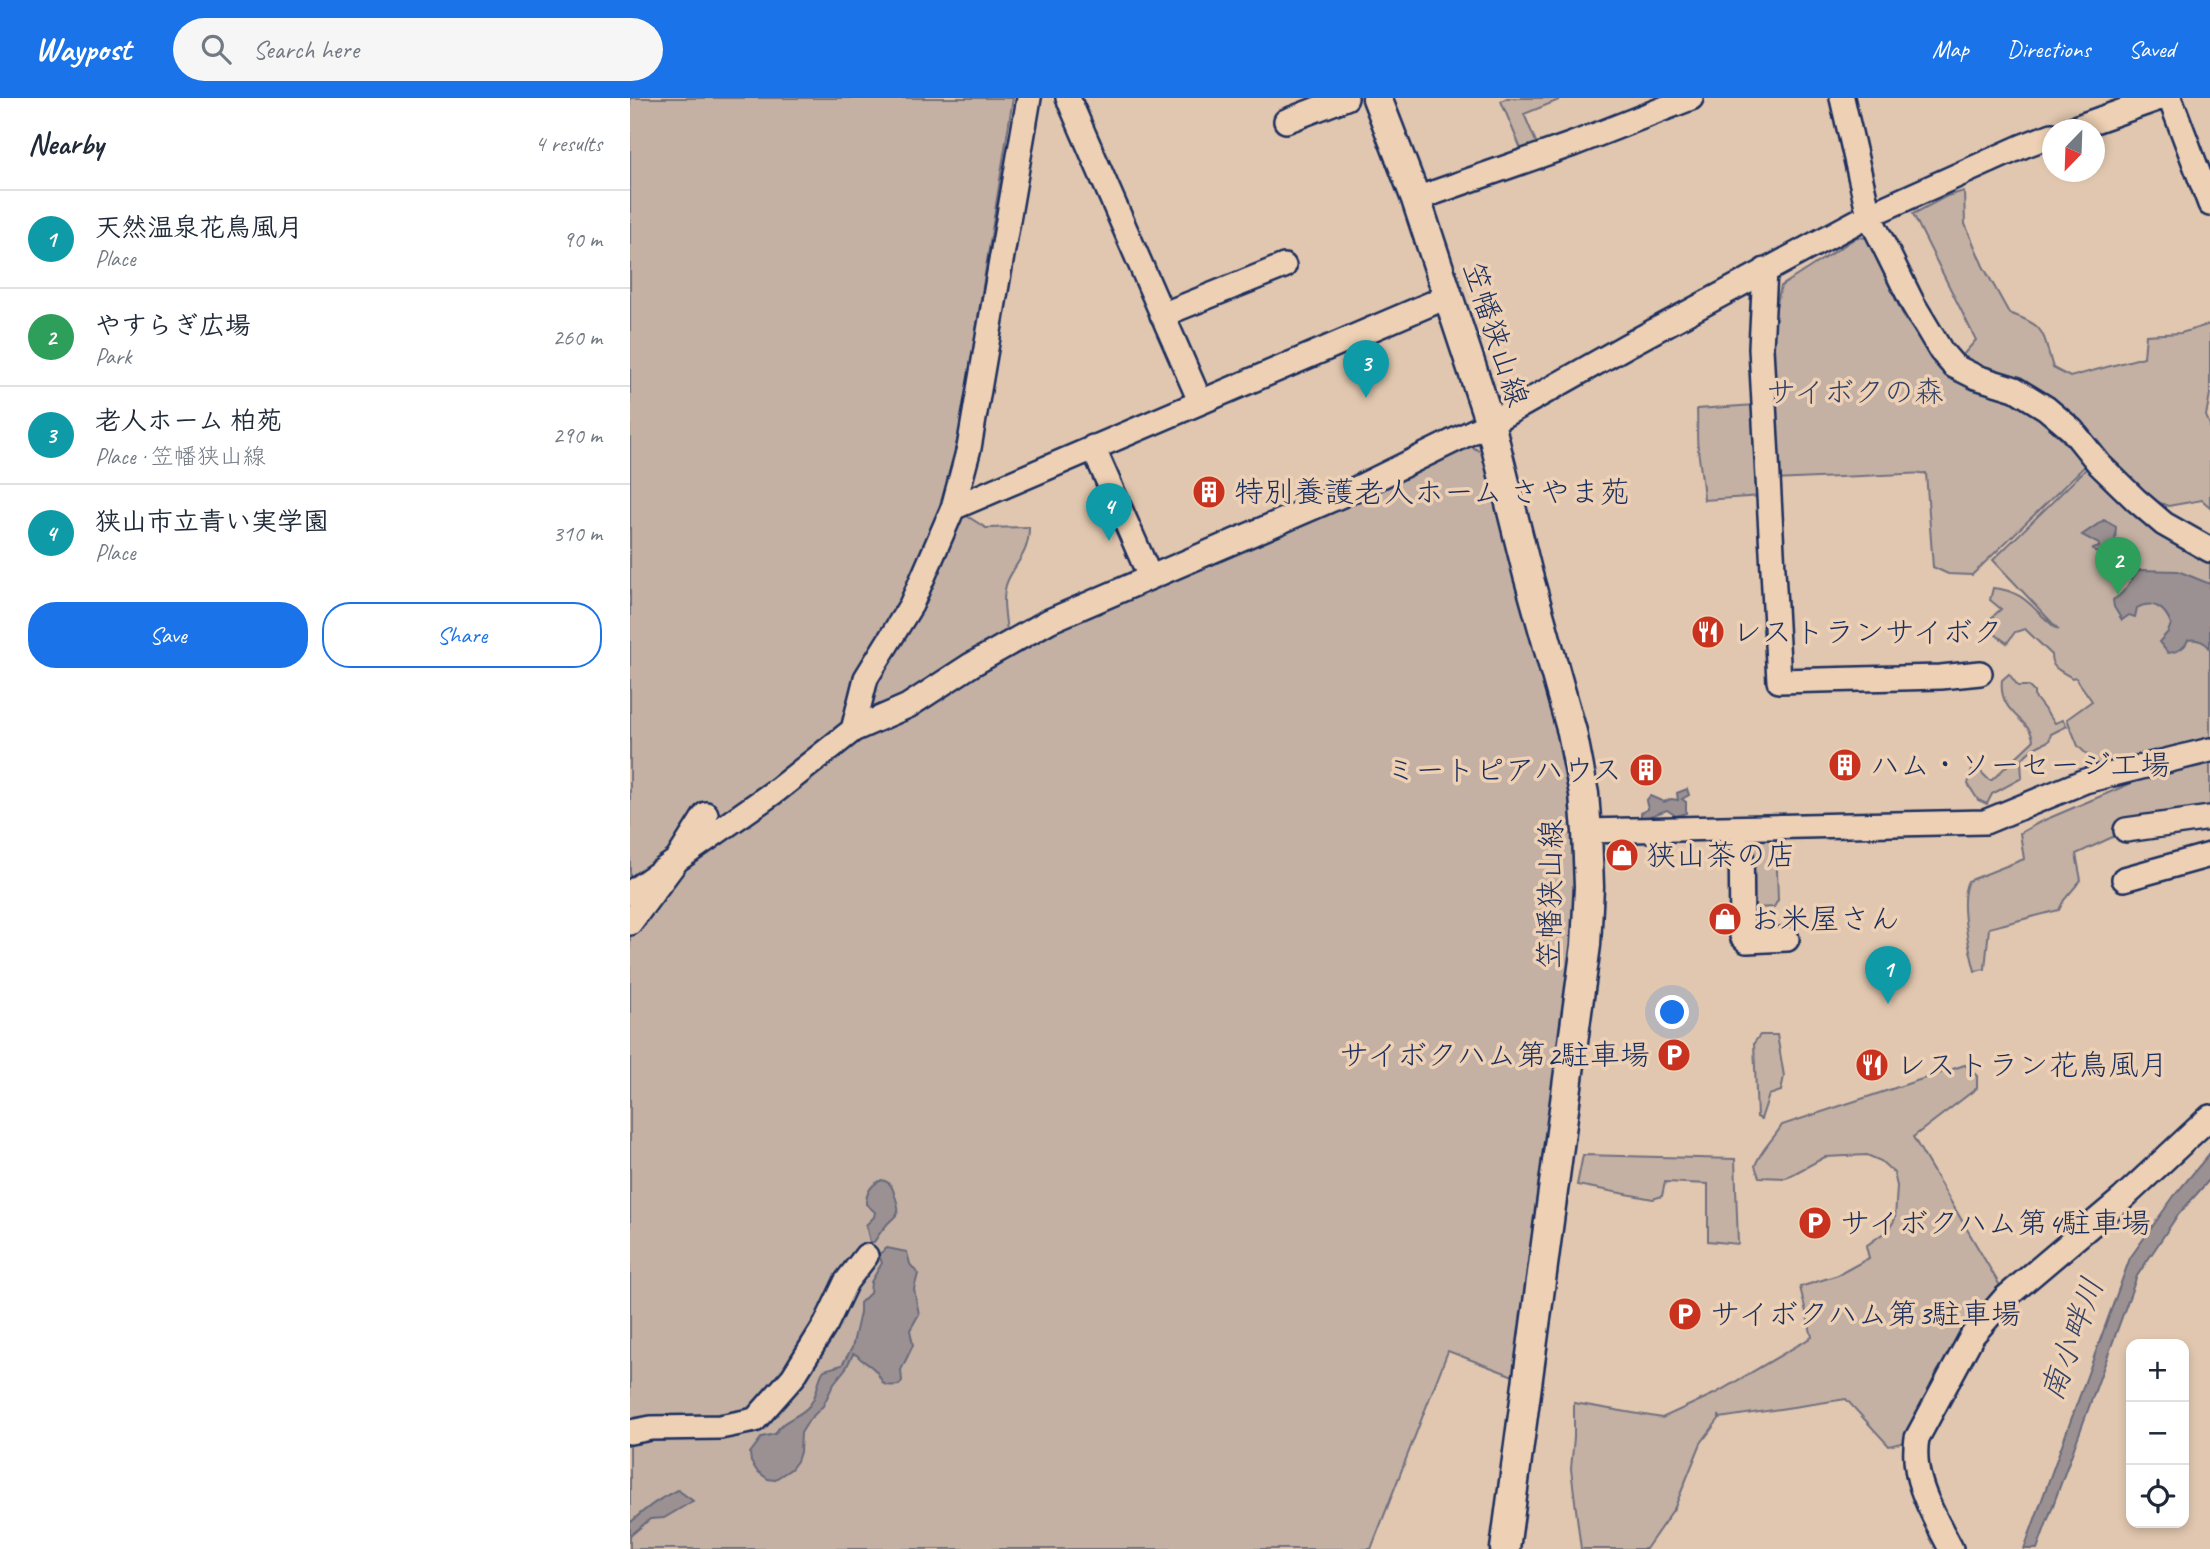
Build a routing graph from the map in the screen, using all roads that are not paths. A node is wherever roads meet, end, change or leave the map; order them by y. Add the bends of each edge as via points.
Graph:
1 (1029, 98) edge
2 (1068, 98) edge
3 (1346, 98) edge
4 (1377, 98) edge
5 (1691, 98) edge
6 (1842, 98) edge
7 (2160, 98) edge
8 (2170, 98) edge
9 (2100, 119) edge
10 (1286, 121) dead end
11 (2042, 139) edge
12 (1416, 198) junction
13 (2210, 204) edge
14 (1869, 215) junction
15 (1284, 266) dead end
16 (1765, 270) junction
17 (1449, 296) junction
18 (1163, 315) junction
19 (1200, 401) junction
20 (1490, 422) junction
21 (1093, 447) junction
22 (953, 508) junction
23 (2210, 550) edge
24 (1150, 577) junction
25 (1980, 673) dead end
26 (853, 730) junction
27 (2210, 750) edge
28 (706, 814) dead end
29 (2210, 818) edge
30 (1741, 828) junction
31 (2126, 830) dead end
32 (1587, 831) junction
33 (2210, 855) edge
34 (677, 860) junction
35 (2124, 879) dead end
36 (630, 893) edge
37 (630, 923) edge
38 (1787, 939) dead end
39 (2210, 1117) edge
40 (866, 1256) dead end
41 (630, 1432) edge
42 (1505, 1549) edge
43 (1951, 1549) edge

1 - 22 street via 969,448
2 - 18 street
3 - 10 street
4 - 12 main road, 笠幡狭山線
5 - 12 street
6 - 14 street
7 - 9 street
8 - 13 street
11 - 14 street
12 - 17 main road, 笠幡狭山線
14 - 16 street
14 - 23 street via 1913,304 1954,366 2015,389 2046,408 2136,500 2164,524
15 - 18 street
16 - 20 street
16 - 25 street via 1761,348 1779,681
17 - 19 street
17 - 20 main road, 笠幡狭山線
18 - 19 street
19 - 21 street
20 - 24 street via 1347,493
20 - 32 main road, 笠幡狭山線 via 1572,732
21 - 22 street
21 - 24 street
22 - 26 street via 911,605 866,678
24 - 26 street via 1049,621 908,706
26 - 34 street
27 - 30 street via 2085,781 1985,822
28 - 34 street
29 - 31 street
30 - 32 street
30 - 38 street via 1742,936 1747,941
32 - 42 main road, 笠幡狭山線 via 1586,944
33 - 35 street
34 - 36 street
34 - 37 street
39 - 43 street via 2005,1298 1972,1336 1917,1438 1914,1457 1919,1482
40 - 41 street via 846,1282 793,1377 755,1420 720,1427

